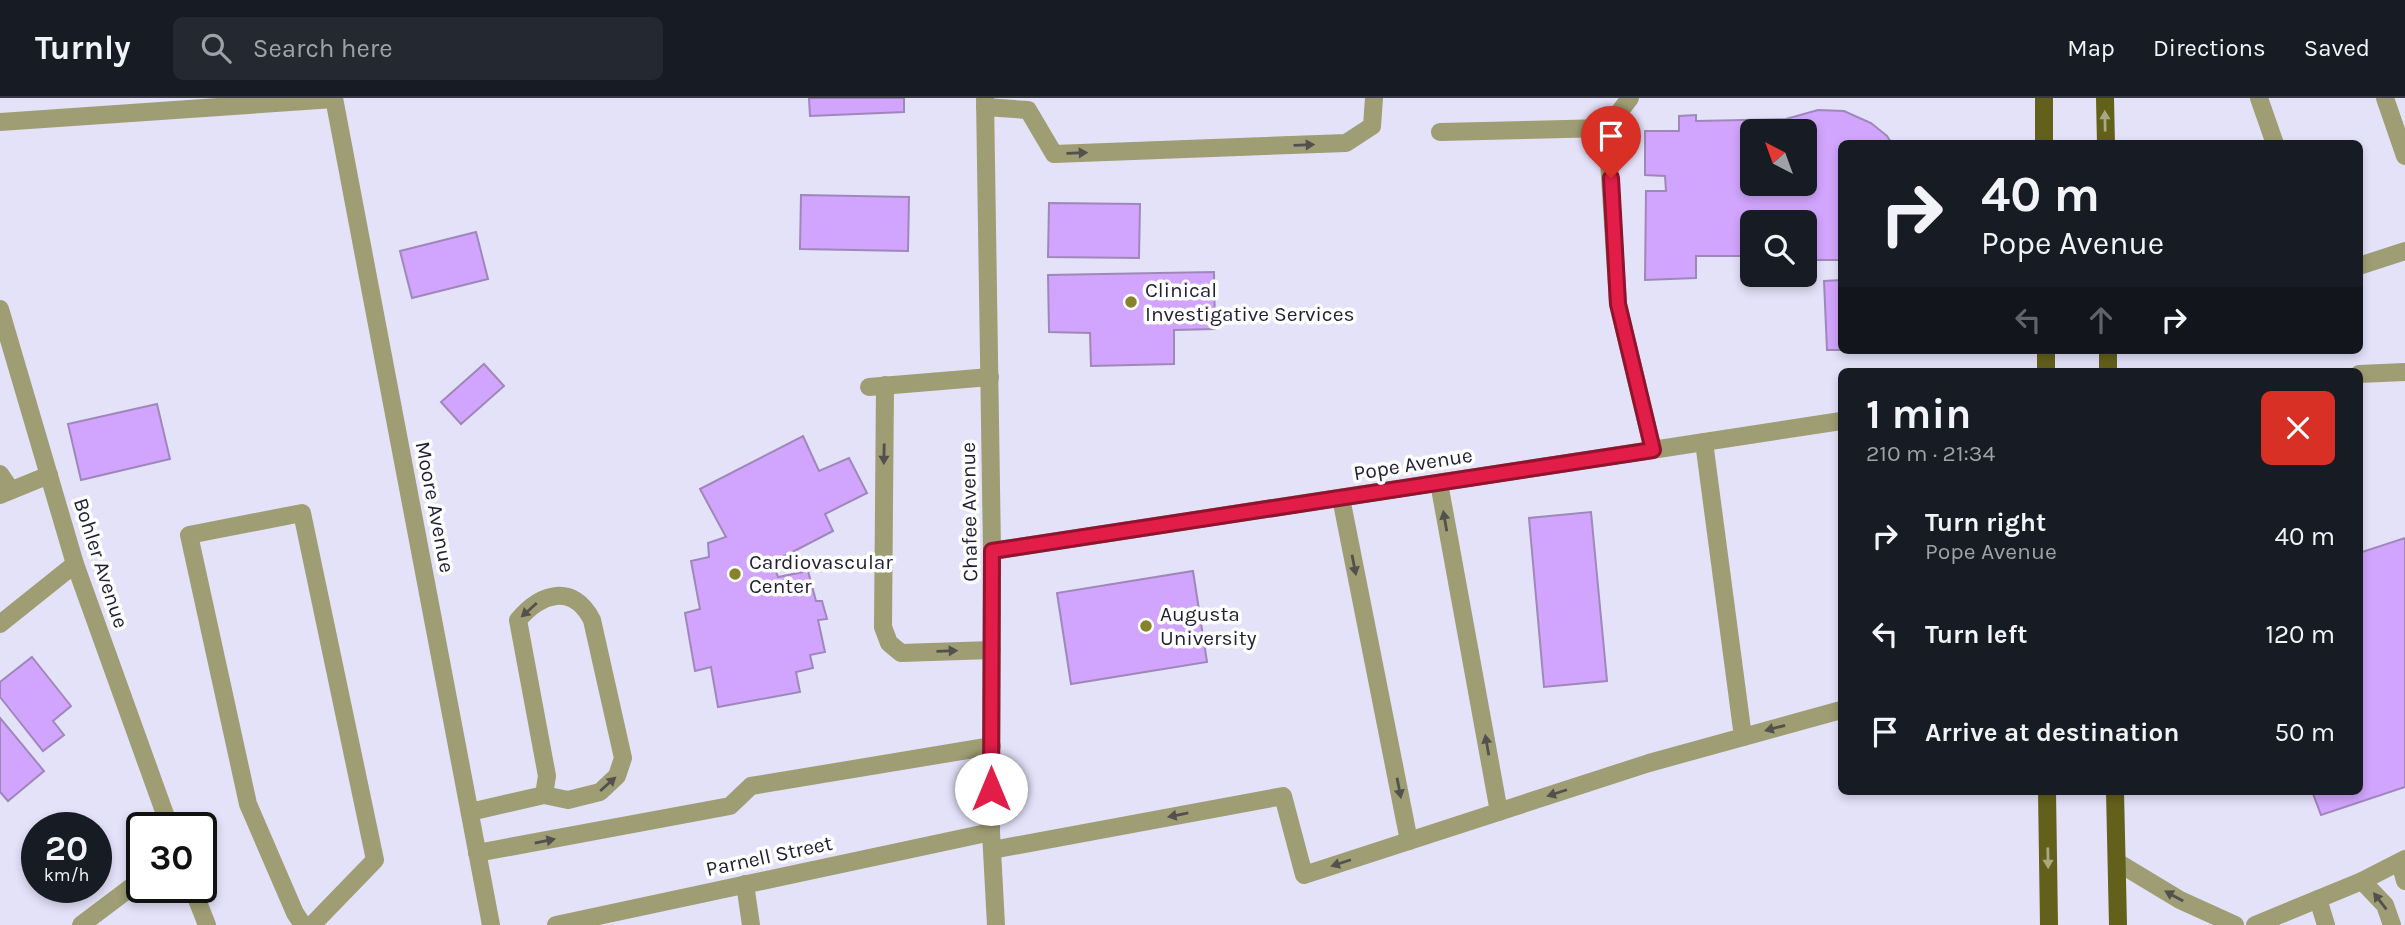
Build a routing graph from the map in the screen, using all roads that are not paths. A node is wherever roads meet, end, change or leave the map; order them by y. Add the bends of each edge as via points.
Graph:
1 (112, 98) edge
2 (138, 98) edge
3 (334, 98) edge
4 (1374, 98) edge
5 (1630, 98) edge
6 (2044, 98) edge
7 (2105, 98) edge
8 (2259, 98) edge
9 (2385, 98) edge
10 (985, 103) edge
11 (1029, 104) edge
12 (125, 113) junction
13 (0, 122) edge
14 (1607, 128) junction
15 (1440, 132) dead end
16 (2044, 140) edge
17 (2106, 140) edge
18 (2274, 140) edge
19 (2405, 156) edge
20 (2405, 251) edge
21 (2363, 265) edge
22 (0, 309) edge
23 (2405, 372) edge
24 (2363, 374) edge
25 (990, 377) junction
26 (1838, 421) edge
27 (1704, 442) junction
28 (1653, 450) junction
29 (0, 474) edge
30 (49, 475) junction
31 (1439, 483) junction
32 (5, 493) edge
33 (1340, 498) junction
34 (992, 551) junction
35 (75, 564) junction
36 (0, 624) edge
37 (992, 650) junction
38 (1838, 711) edge
39 (1743, 737) junction
40 (992, 746) junction
41 (544, 795) junction
42 (2047, 795) edge
43 (2115, 795) edge
44 (164, 812) edge
45 (470, 812) junction
46 (1499, 812) junction
47 (991, 832) junction
48 (1409, 841) junction
49 (992, 850) junction
50 (477, 853) junction
51 (2117, 862) junction
52 (2404, 862) edge
53 (2362, 881) junction
54 (2405, 881) edge
55 (745, 884) junction
56 (126, 891) edge
57 (2318, 899) junction
58 (198, 903) edge
59 (81, 925) edge
60 (207, 925) edge
61 (303, 925) edge
62 (312, 925) edge
63 (491, 925) edge
64 (556, 925) edge
65 (751, 925) edge
66 (996, 925) edge
67 (2049, 925) edge
68 (2118, 925) edge
69 (2235, 925) edge
70 (2255, 925) edge
71 (2326, 925) edge
72 (2392, 925) edge

1 - 12 street
2 - 12 street
3 - 12 street
3 - 45 street, Moore Avenue
11 -> 4 street via 1054,154 1346,143 1372,126
5 - 14 street
6 - 16 main road
17 -> 7 main road
8 - 18 street
9 - 19 street
10 - 11 street
10 - 25 street, Chafee Avenue
12 - 13 street
14 - 15 street
14 - 28 street via 1618,304
20 - 21 street
22 - 30 street, Bohler Avenue
23 - 24 street
25 - 34 street, Chafee Avenue
25 -> 37 street via 877,386 883,627 889,643 901,653
26 - 27 street, Pope Avenue
27 - 28 street, Pope Avenue
27 - 39 street
28 - 31 street, Pope Avenue
29 - 32 street
30 - 32 street
30 - 35 street, Bohler Avenue
31 - 33 street, Pope Avenue
46 -> 31 street
33 - 34 street, Pope Avenue
33 -> 48 street
34 - 37 street, Chafee Avenue
35 - 36 street
35 - 44 street, Bohler Avenue
37 - 40 street, Chafee Avenue
38 -> 39 street
39 -> 46 street
40 - 47 street, Chafee Avenue
50 -> 40 street via 730,806 751,786
41 -> 41 street via 568,800 600,792 617,776 623,758 593,620 586,607 567,597 548,596 518,620 547,776
41 - 45 street
42 -> 67 main road
43 - 51 main road
45 - 50 street, Moore Avenue
46 - 48 street
47 - 49 street, Chafee Avenue
47 - 55 street, Parnell Street
48 -> 49 street via 1304,875 1283,796
49 - 66 street, Chafee Avenue
50 - 63 street, Moore Avenue
51 - 68 main road
69 -> 51 street via 2180,900
52 - 53 street
52 - 54 street
53 - 57 street
72 -> 53 street via 2385,905
55 - 64 street, Parnell Street
55 - 65 street
56 - 59 street
57 - 70 street
57 - 71 street
58 - 60 street
61 - 62 street via 248,804 189,535 302,513 375,860

